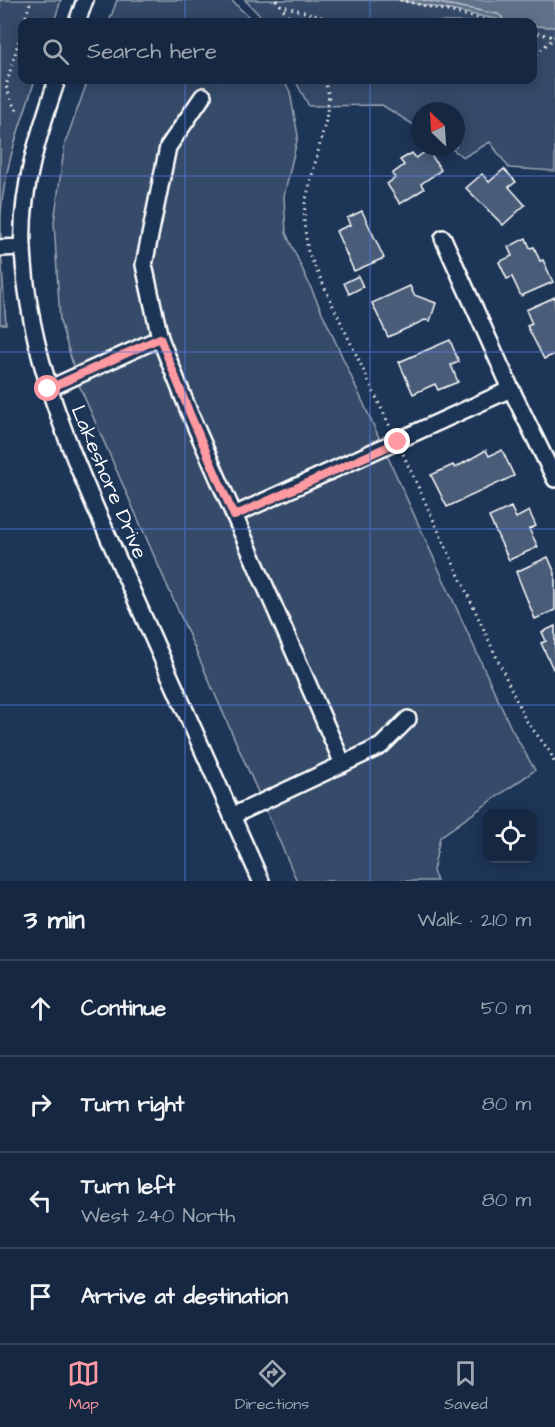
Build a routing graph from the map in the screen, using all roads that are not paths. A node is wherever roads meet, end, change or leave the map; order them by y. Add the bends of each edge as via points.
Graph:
1 (85, 0) edge
2 (78, 18) edge
3 (56, 84) edge
4 (202, 96) dead end
5 (443, 238) dead end
6 (23, 247) junction
7 (0, 248) edge
8 (160, 338) junction
9 (48, 389) junction
10 (511, 390) junction
11 (555, 479) edge
12 (234, 516) junction
13 (408, 719) dead end
14 (343, 764) junction
15 (232, 816) junction
16 (261, 881) edge

1 - 2 street
3 - 6 street, Lakeshore Drive via 24,198
4 - 8 street via 168,147 144,265
5 - 10 street
6 - 7 street
6 - 9 street, Lakeshore Drive via 29,308
8 - 9 street
8 - 12 street
9 - 15 street, Lakeshore Drive via 76,463
10 - 11 street
10 - 12 street
12 - 14 street
13 - 14 street via 381,746
14 - 15 street
15 - 16 street, Lakeshore Drive

